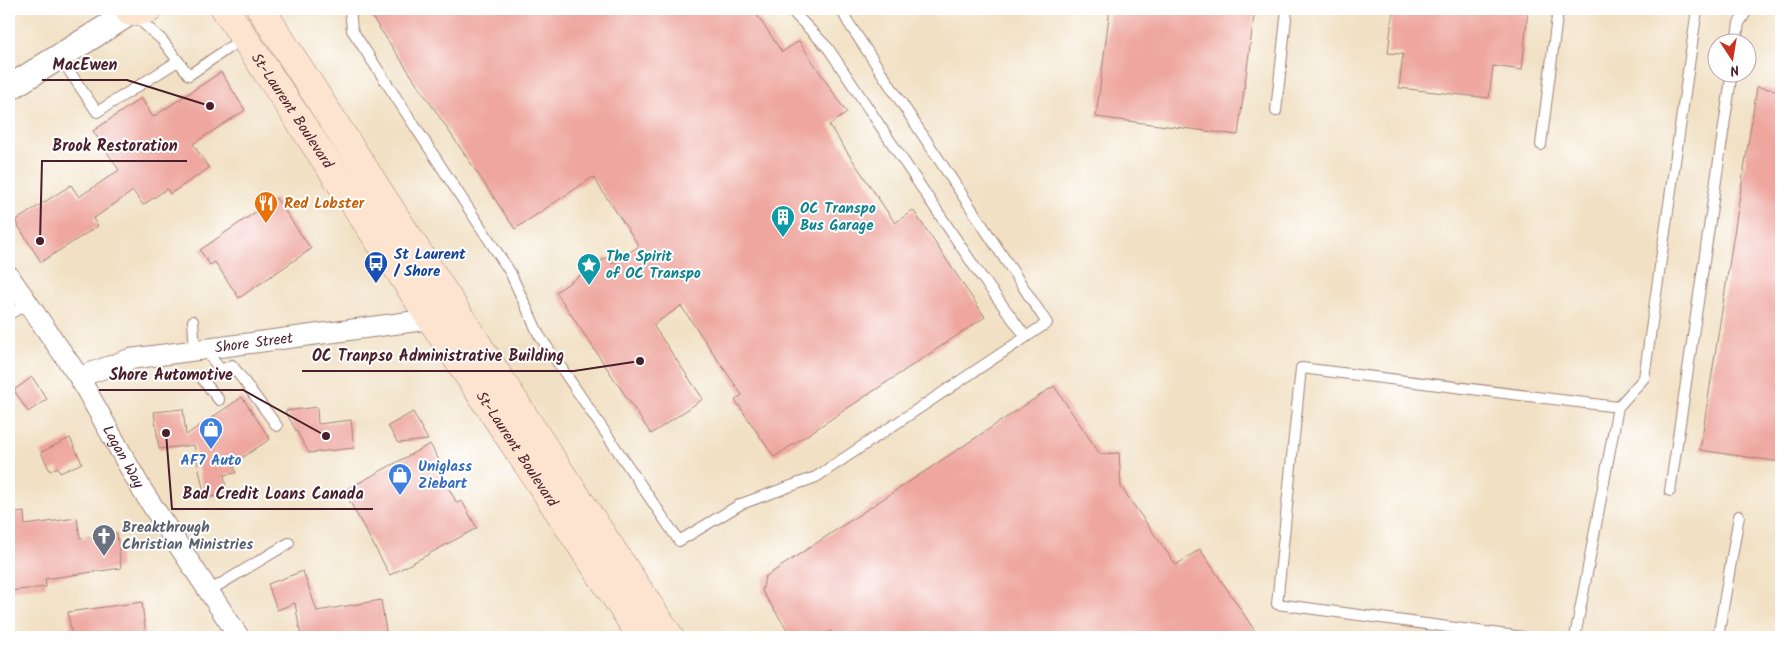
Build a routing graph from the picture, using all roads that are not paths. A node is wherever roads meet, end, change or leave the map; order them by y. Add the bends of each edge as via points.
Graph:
1 (202, 9) edge
2 (261, 9) edge
3 (270, 9) edge
4 (350, 9) edge
5 (790, 9) edge
6 (841, 9) edge
7 (1287, 9) edge
8 (1697, 9) edge
9 (1748, 9) edge
10 (137, 10) edge
11 (1558, 10) edge
12 (236, 24) edge
13 (1738, 32) edge
14 (278, 35) junction
15 (59, 56) junction
16 (178, 61) junction
17 (1731, 82) edge
18 (9, 88) edge
19 (1276, 111) dead end
20 (1541, 145) dead end
21 (9, 276) edge
22 (28, 304) junction
23 (9, 314) edge
24 (432, 319) junction
25 (193, 321) dead end
26 (1026, 337) junction
27 (200, 349) junction
28 (221, 370) junction
29 (79, 377) junction
30 (219, 400) dead end
31 (1618, 407) junction
32 (277, 426) dead end
33 (1670, 491) dead end
34 (1739, 516) dead end
35 (289, 544) dead end
36 (209, 591) junction
37 (239, 637) edge
38 (642, 637) edge
39 (670, 637) edge
40 (1523, 637) edge
41 (1574, 637) edge
42 (1718, 637) edge

1 - 12 main road
2 - 14 main road, St-Laurent Boulevard
3 - 14 main road
4 - 26 lane via 352,30 510,272 539,335 679,541 741,504 816,477
5 - 26 lane via 828,48 978,272
6 - 26 lane via 1047,323
7 - 19 lane
8 - 31 lane via 1644,378
9 - 13 lane
10 - 15 street
10 - 16 lane
11 - 20 lane
12 - 16 lane via 189,75
12 - 24 main road, St-Laurent Boulevard
14 - 39 main road, St-Laurent Boulevard
15 - 16 lane via 97,112
15 - 18 street
17 - 33 lane
21 - 22 street, Lagan Way
22 - 23 lane
22 - 29 street, Lagan Way
24 - 27 street, Shore Street
24 - 38 main road, St-Laurent Boulevard
25 - 27 lane
27 - 28 lane
27 - 29 street, Shore Street via 130,359
28 - 30 lane via 203,380
28 - 32 lane via 232,365
29 - 36 street, Lagan Way via 142,490
31 - 40 lane via 1301,368 1277,604
31 - 41 lane
34 - 42 lane
35 - 36 lane
36 - 37 street, Lagan Way

